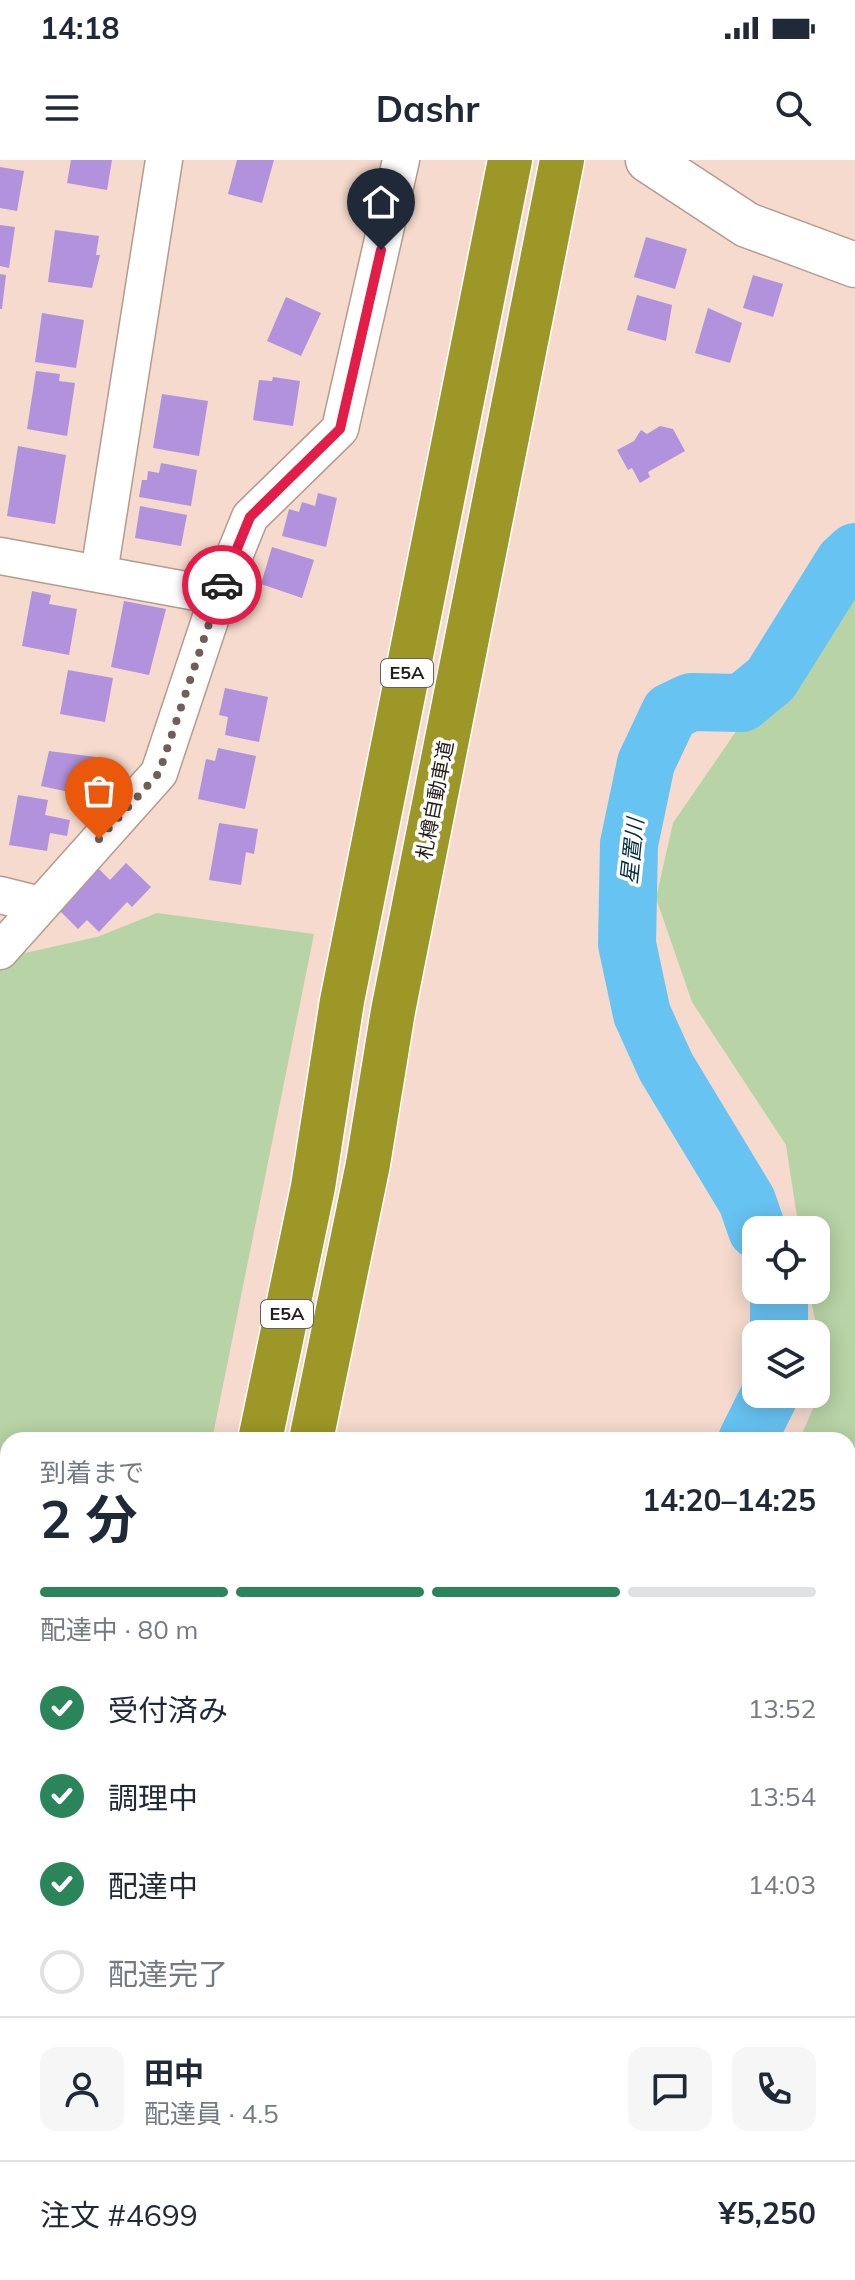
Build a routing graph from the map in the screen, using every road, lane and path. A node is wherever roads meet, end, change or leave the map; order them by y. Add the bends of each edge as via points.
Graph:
1 (164, 160) edge
2 (401, 160) edge
3 (510, 160) edge
4 (562, 160) edge
5 (648, 160) edge
6 (855, 265) edge
7 (0, 556) edge
8 (99, 573) junction
9 (218, 596) junction
10 (0, 895) edge
11 (40, 905) junction
12 (0, 951) edge
13 (262, 1432) edge
14 (313, 1432) edge

1 - 8 street
2 - 9 street via 340,429 250,517
3 - 13 highway, E5A
4 - 14 highway, 札樽自動車道 / E5A
5 - 6 street via 747,225
7 - 8 street
8 - 9 street
9 - 11 street via 159,773
10 - 11 street
11 - 12 street

